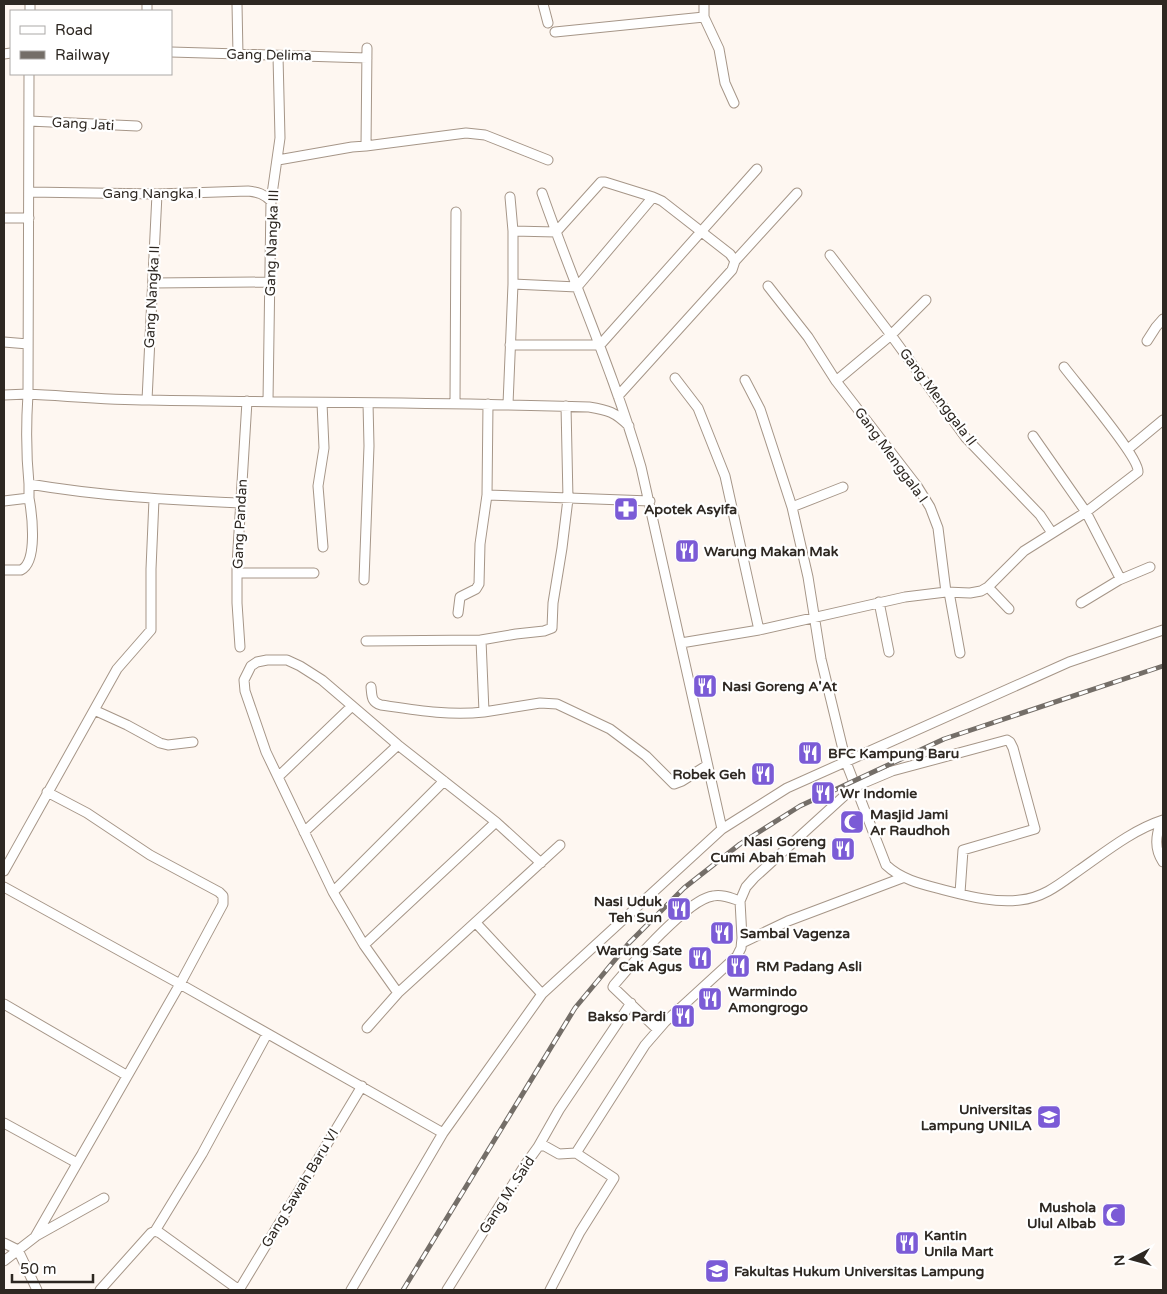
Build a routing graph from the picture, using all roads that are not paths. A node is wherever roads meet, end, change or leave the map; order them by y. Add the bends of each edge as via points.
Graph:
1 (237, 4) edge
2 (544, 4) edge
3 (704, 4) edge
4 (704, 17) junction
5 (548, 23) dead end
6 (555, 32) dead end
7 (367, 48) dead end
8 (172, 52) edge
9 (238, 55) junction
10 (278, 56) junction
11 (367, 58) junction
12 (30, 75) edge
13 (734, 103) dead end
14 (29, 121) junction
15 (137, 126) dead end
16 (366, 146) junction
17 (278, 160) junction
18 (548, 160) dead end
19 (757, 169) dead end
20 (29, 192) junction
21 (542, 193) dead end
22 (797, 193) dead end
23 (157, 194) junction
24 (510, 197) dead end
25 (653, 197) junction
26 (271, 201) junction
27 (456, 212) dead end
28 (4, 218) edge
29 (29, 218) junction
30 (513, 231) junction
31 (702, 231) junction
32 (556, 232) junction
33 (830, 256) dead end
34 (735, 261) junction
35 (270, 282) junction
36 (154, 283) junction
37 (513, 284) junction
38 (768, 286) dead end
39 (577, 287) junction
40 (926, 300) dead end
41 (1163, 319) edge
42 (891, 335) junction
43 (1147, 340) dead end
44 (4, 342) edge
45 (28, 344) junction
46 (600, 345) junction
47 (510, 346) junction
48 (1064, 367) dead end
49 (675, 378) dead end
50 (745, 380) dead end
51 (836, 381) junction
52 (28, 394) junction
53 (4, 395) edge
54 (618, 396) junction
55 (147, 400) junction
56 (247, 402) junction
57 (268, 402) junction
58 (322, 402) junction
59 (455, 402) junction
60 (368, 404) junction
61 (488, 404) junction
62 (508, 404) junction
63 (566, 406) junction
64 (1163, 420) edge
65 (629, 426) junction
66 (1033, 436) dead end
67 (1128, 449) junction
68 (30, 484) junction
69 (843, 487) dead end
70 (487, 496) junction
71 (30, 498) junction
72 (154, 499) junction
73 (568, 499) junction
74 (4, 501) edge
75 (650, 501) junction
76 (242, 503) junction
77 (792, 507) junction
78 (1086, 512) junction
79 (1052, 533) junction
80 (323, 547) dead end
81 (1150, 567) dead end
82 (4, 570) edge
83 (237, 573) junction
84 (314, 573) dead end
85 (364, 580) dead end
86 (1119, 580) junction
87 (988, 587) junction
88 (947, 592) junction
89 (880, 602) junction
90 (1081, 603) dead end
91 (1009, 609) dead end
92 (458, 613) dead end
93 (814, 618) junction
94 (759, 630) junction
95 (1163, 630) edge
96 (481, 640) junction
97 (366, 641) dead end
98 (681, 643) junction
99 (240, 647) dead end
100 (889, 652) dead end
101 (960, 653) dead end
102 (371, 688) dead end
103 (352, 706) junction
104 (94, 710) junction
105 (484, 712) junction
106 (193, 742) dead end
107 (398, 745) junction
108 (846, 762) junction
109 (706, 766) junction
110 (278, 777) junction
111 (444, 781) junction
112 (854, 787) junction
113 (47, 792) junction
114 (1162, 821) edge
115 (496, 822) junction
116 (722, 829) junction
117 (304, 832) junction
118 (560, 844) dead end
119 (541, 862) junction
120 (1163, 862) edge
121 (4, 871) edge
122 (902, 878) junction
123 (4, 887) edge
124 (333, 892) junction
125 (960, 893) junction
126 (740, 901) junction
127 (476, 923) junction
128 (742, 943) junction
129 (364, 945) junction
130 (180, 984) junction
131 (398, 993) junction
132 (542, 994) junction
133 (631, 1003) junction
134 (4, 1004) edge
135 (367, 1028) dead end
136 (658, 1030) junction
137 (267, 1034) junction
138 (126, 1075) junction
139 (362, 1086) junction
140 (4, 1123) edge
141 (443, 1133) junction
142 (538, 1147) junction
143 (576, 1153) junction
144 (77, 1163) junction
145 (104, 1198) dead end
146 (156, 1231) junction
147 (35, 1237) junction
148 (4, 1243) edge
149 (18, 1250) junction
150 (4, 1261) edge
151 (37, 1290) edge
152 (100, 1290) edge
153 (239, 1290) edge
154 (351, 1290) edge
155 (447, 1290) edge
156 (550, 1290) edge

1 - 9 street
2 - 5 street
3 - 4 street
4 - 6 street
4 - 13 street via 719,49 725,83
7 - 11 street
8 - 9 street, Gang Delima
9 - 10 street, Gang Delima
10 - 11 street, Gang Delima
10 - 17 street, Gang Nangka III
11 - 16 street
12 - 14 street
14 - 15 street, Gang Jati
14 - 20 street
16 - 17 street
16 - 18 street via 466,133 485,135
17 - 26 street, Gang Nangka III
19 - 31 street
20 - 23 street, Gang Nangka I
20 - 29 street
21 - 32 street
22 - 34 street
23 - 26 street, Gang Nangka I via 248,191 265,195
23 - 36 street, Gang Nangka II
24 - 30 street
25 - 31 street
25 - 32 street via 601,182
25 - 39 street
26 - 35 street, Gang Nangka III
27 - 59 street
28 - 29 street
29 - 45 street
30 - 32 street
30 - 37 street
31 - 34 street
31 - 46 street
32 - 39 street
33 - 42 street, Gang Menggala II
34 - 54 street via 732,270
35 - 36 street
35 - 57 street, Gang Nangka III
36 - 55 street, Gang Nangka II
37 - 39 street
37 - 47 street
38 - 51 street, Gang Menggala I via 808,337
39 - 46 street
40 - 42 street
41 - 43 street
42 - 51 street
42 - 79 street, Gang Menggala II via 966,438 1040,516
44 - 45 street
45 - 52 street
46 - 47 street
46 - 54 street
47 - 62 street
48 - 67 street
49 - 94 street via 698,408 725,476
50 - 77 street via 760,409
51 - 88 street, Gang Menggala I via 930,507 938,528
52 - 53 street
52 - 55 street
52 - 68 street via 26,456
54 - 65 street
55 - 56 street
56 - 57 street
56 - 76 street, Gang Pandan
57 - 58 street
58 - 60 street
58 - 80 street via 324,448 318,486
59 - 60 street
59 - 61 street
60 - 85 street
61 - 62 street
61 - 70 street
62 - 63 street
63 - 65 street via 609,410
63 - 73 street
64 - 67 street
65 - 75 street
66 - 78 street
67 - 78 street via 1138,472
68 - 71 street
68 - 72 street
69 - 77 street
70 - 73 street
70 - 92 street via 480,544 479,584 460,597
71 - 74 street
71 - 82 street via 33,534 27,566 21,570
72 - 76 street
72 - 104 street via 151,630 117,668
73 - 75 street
73 - 96 street via 552,628
75 - 98 street
76 - 83 street, Gang Pandan
77 - 93 street
78 - 79 street
78 - 86 street via 1117,570
79 - 87 street via 1024,551
81 - 86 street
83 - 84 street
83 - 99 street, Gang Pandan
86 - 90 street
87 - 88 street via 970,593
87 - 91 street
88 - 89 street
88 - 101 street, Gang Menggala I
89 - 93 street
89 - 100 street
93 - 94 street
93 - 108 street
94 - 98 street
95 - 108 street via 1069,662
96 - 97 street
96 - 105 street
98 - 109 street
102 - 105 street via 375,704 445,714
103 - 107 street
103 - 110 street
103 - 110 street via 322,680 287,660 267,660 250,666 244,680 245,691
104 - 106 street via 160,743
104 - 113 street
105 - 109 street via 540,703 557,704 610,729 646,756 674,784
107 - 111 street
107 - 117 street
108 - 112 street
108 - 116 street via 787,788
109 - 116 street
110 - 117 street
111 - 115 street
111 - 124 street
112 - 122 street via 882,858
112 - 125 street via 918,763 1000,741 1010,742 1035,829 963,850
112 - 126 street via 754,878
113 - 121 street
113 - 130 street via 88,813 150,855 223,896 223,904
114 - 120 street via 1156,841
114 - 125 street via 1133,834 1050,891 1030,899 978,898
115 - 119 street
115 - 129 street
116 - 132 street
117 - 124 street
118 - 119 street
119 - 127 street
122 - 125 street
122 - 128 street via 788,921
123 - 130 street
124 - 129 street
126 - 128 street
126 - 133 street via 715,895 708,897 652,942 614,985 613,988
127 - 131 street
127 - 132 street
128 - 136 street via 737,956
129 - 131 street
130 - 137 street
130 - 138 street
131 - 135 street
132 - 141 street
133 - 136 street
133 - 142 street
134 - 138 street
136 - 143 street
137 - 139 street
137 - 146 street
138 - 144 street
139 - 141 street
139 - 153 street, Gang Sawah Baru VI
140 - 144 street
141 - 154 street
142 - 143 street, Gang M. Said via 542,1145 559,1154
142 - 155 street, Gang M. Said
143 - 156 street, Gang M. Said via 614,1178 580,1232
144 - 147 street
145 - 147 street
146 - 152 street
146 - 153 street
147 - 149 street
148 - 149 street
149 - 150 street
149 - 151 street

